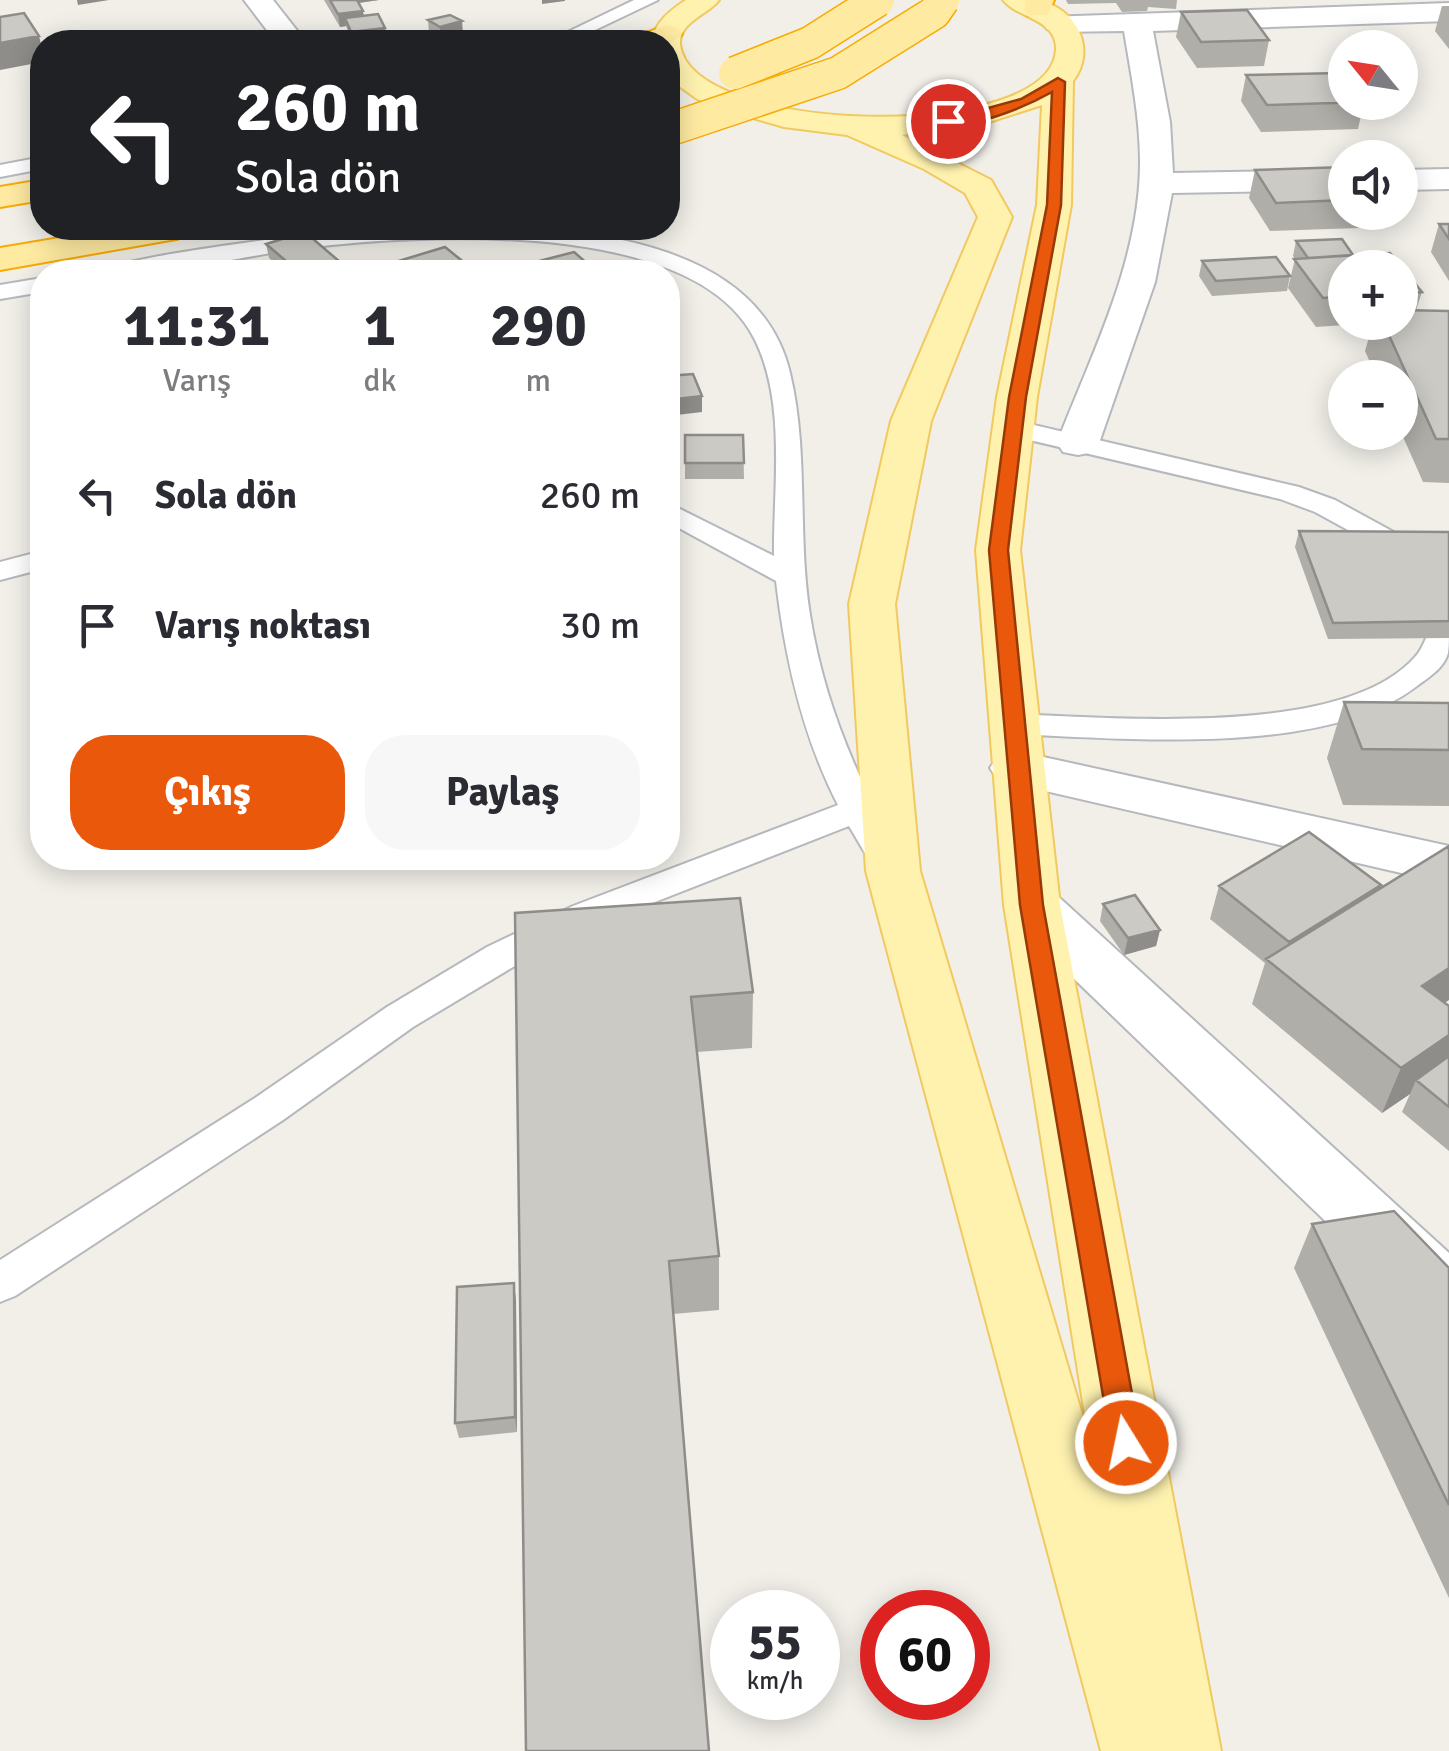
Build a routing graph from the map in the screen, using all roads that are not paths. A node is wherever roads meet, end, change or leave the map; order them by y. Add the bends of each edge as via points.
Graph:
1 (258, 0) edge
2 (649, 0) edge
3 (705, 0) edge
4 (878, 0) edge
5 (943, 0) edge
6 (1038, 8) edge
7 (1449, 12) edge
8 (1138, 22) junction
9 (282, 30) edge
10 (583, 30) edge
11 (671, 30) edge
12 (680, 72) edge
13 (1058, 82) junction
14 (680, 89) edge
15 (680, 126) edge
16 (853, 126) junction
17 (30, 173) edge
18 (1449, 179) edge
19 (1328, 180) edge
20 (1418, 180) edge
21 (1156, 183) junction
22 (30, 192) edge
23 (1, 196) edge
24 (30, 212) edge
25 (108, 240) edge
26 (312, 240) edge
27 (579, 240) edge
28 (0, 259) edge
29 (188, 260) edge
30 (658, 260) edge
31 (680, 266) edge
32 (30, 287) edge
33 (0, 292) edge
34 (1013, 428) junction
35 (1078, 442) junction
36 (680, 517) edge
37 (1400, 547) edge
38 (30, 563) edge
39 (0, 571) edge
40 (790, 576) junction
41 (1441, 637) edge
42 (1014, 746) junction
43 (855, 811) junction
44 (1439, 859) edge
45 (893, 871) junction
46 (1032, 905) junction
47 (0, 1283) edge
48 (1449, 1296) edge
49 (1142, 1751) edge
50 (1180, 1751) edge

1 - 9 street
2 - 10 lane
3 - 11 main road
4 - 14 highway, bridge via 758,66
5 - 15 highway, bridge via 838,73
6 - 8 street
6 - 13 main road via 1071,42 1072,62
7 - 8 street
8 - 21 street
12 - 16 main road via 730,102
13 - 16 main road via 1026,102 978,117
13 - 34 main road via 1054,205
16 - 45 main road via 979,187 995,218 910,421 872,604
17 - 23 lane
18 - 20 street
19 - 21 street
21 - 35 street via 1131,295
22 - 23 highway
23 - 24 highway
25 - 28 highway
26 - 29 lane
27 - 30 lane
31 - 40 lane via 745,308 767,340 786,426
32 - 33 lane
34 - 35 lane
34 - 42 main road via 998,550
35 - 37 lane via 1290,493
36 - 40 lane
38 - 39 lane
40 - 43 lane via 800,656
41 - 42 lane via 1426,664 1383,695 1324,714
42 - 44 street
42 - 46 main road
43 - 45 lane
43 - 47 lane via 586,915 500,957
45 - 49 main road
46 - 48 street
46 - 50 main road

